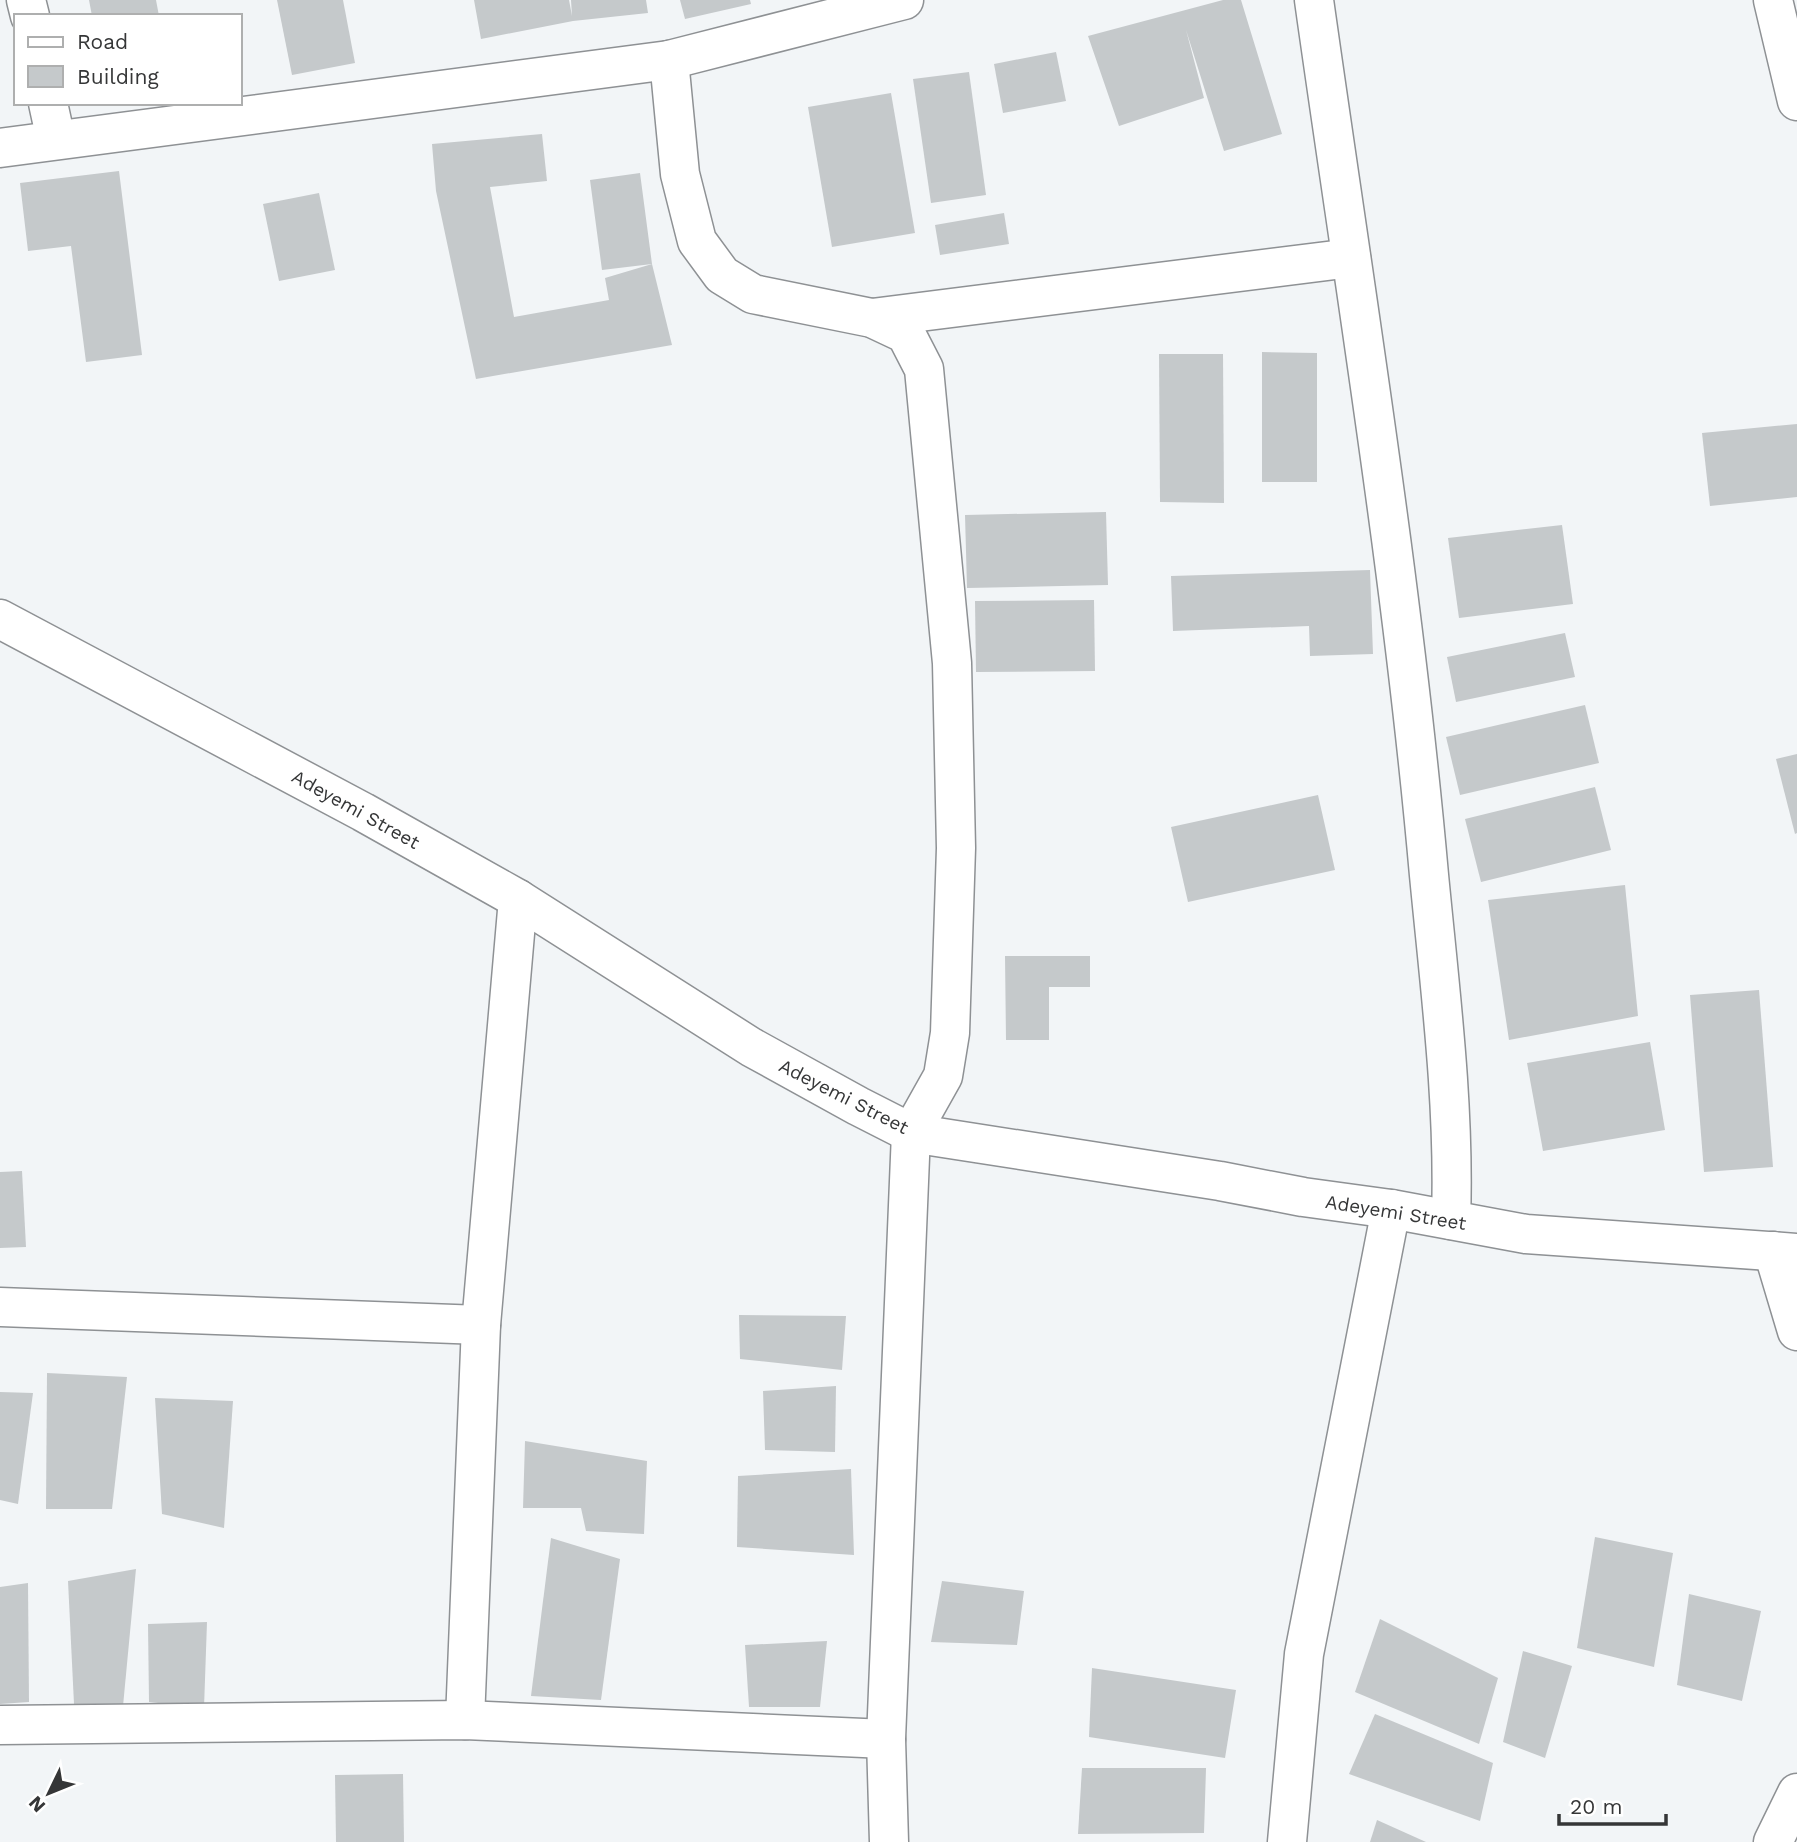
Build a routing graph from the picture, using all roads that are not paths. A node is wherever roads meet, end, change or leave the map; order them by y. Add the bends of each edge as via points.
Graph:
1 (904, 0) edge
2 (1314, 0) edge
3 (1773, 0) edge
4 (669, 60) junction
5 (1797, 101) edge
6 (48, 105) edge
7 (56, 140) junction
8 (0, 148) edge
9 (1351, 258) junction
10 (872, 318) junction
11 (0, 619) edge
12 (518, 899) junction
13 (911, 1133) junction
14 (1391, 1209) junction
15 (1451, 1220) junction
16 (1785, 1252) edge
17 (0, 1307) edge
18 (481, 1325) junction
19 (1797, 1331) edge
20 (465, 1720) junction
21 (0, 1725) edge
22 (886, 1739) junction
23 (1797, 1793) edge
24 (889, 1842) edge
25 (1287, 1842) edge
26 (1773, 1842) edge

1 - 4 street
2 - 9 street
3 - 5 street
4 - 7 street
4 - 10 street via 680,174 697,241 722,275 753,294
6 - 7 street
7 - 8 street
9 - 10 street
9 - 15 street via 1394,556 1424,821 1452,1146
10 - 13 street via 906,334 924,369 952,663 956,848 950,1033 943,1076
11 - 12 street, Adeyemi Street
12 - 13 street, Adeyemi Street via 751,1047
12 - 18 street
13 - 14 street, Adeyemi Street
13 - 22 street
14 - 15 street, Adeyemi Street
14 - 25 street via 1304,1654
15 - 16 street, Adeyemi Street via 1526,1234
16 - 19 street
17 - 18 street
18 - 20 street
20 - 21 street
20 - 22 street
22 - 24 street
23 - 26 street

